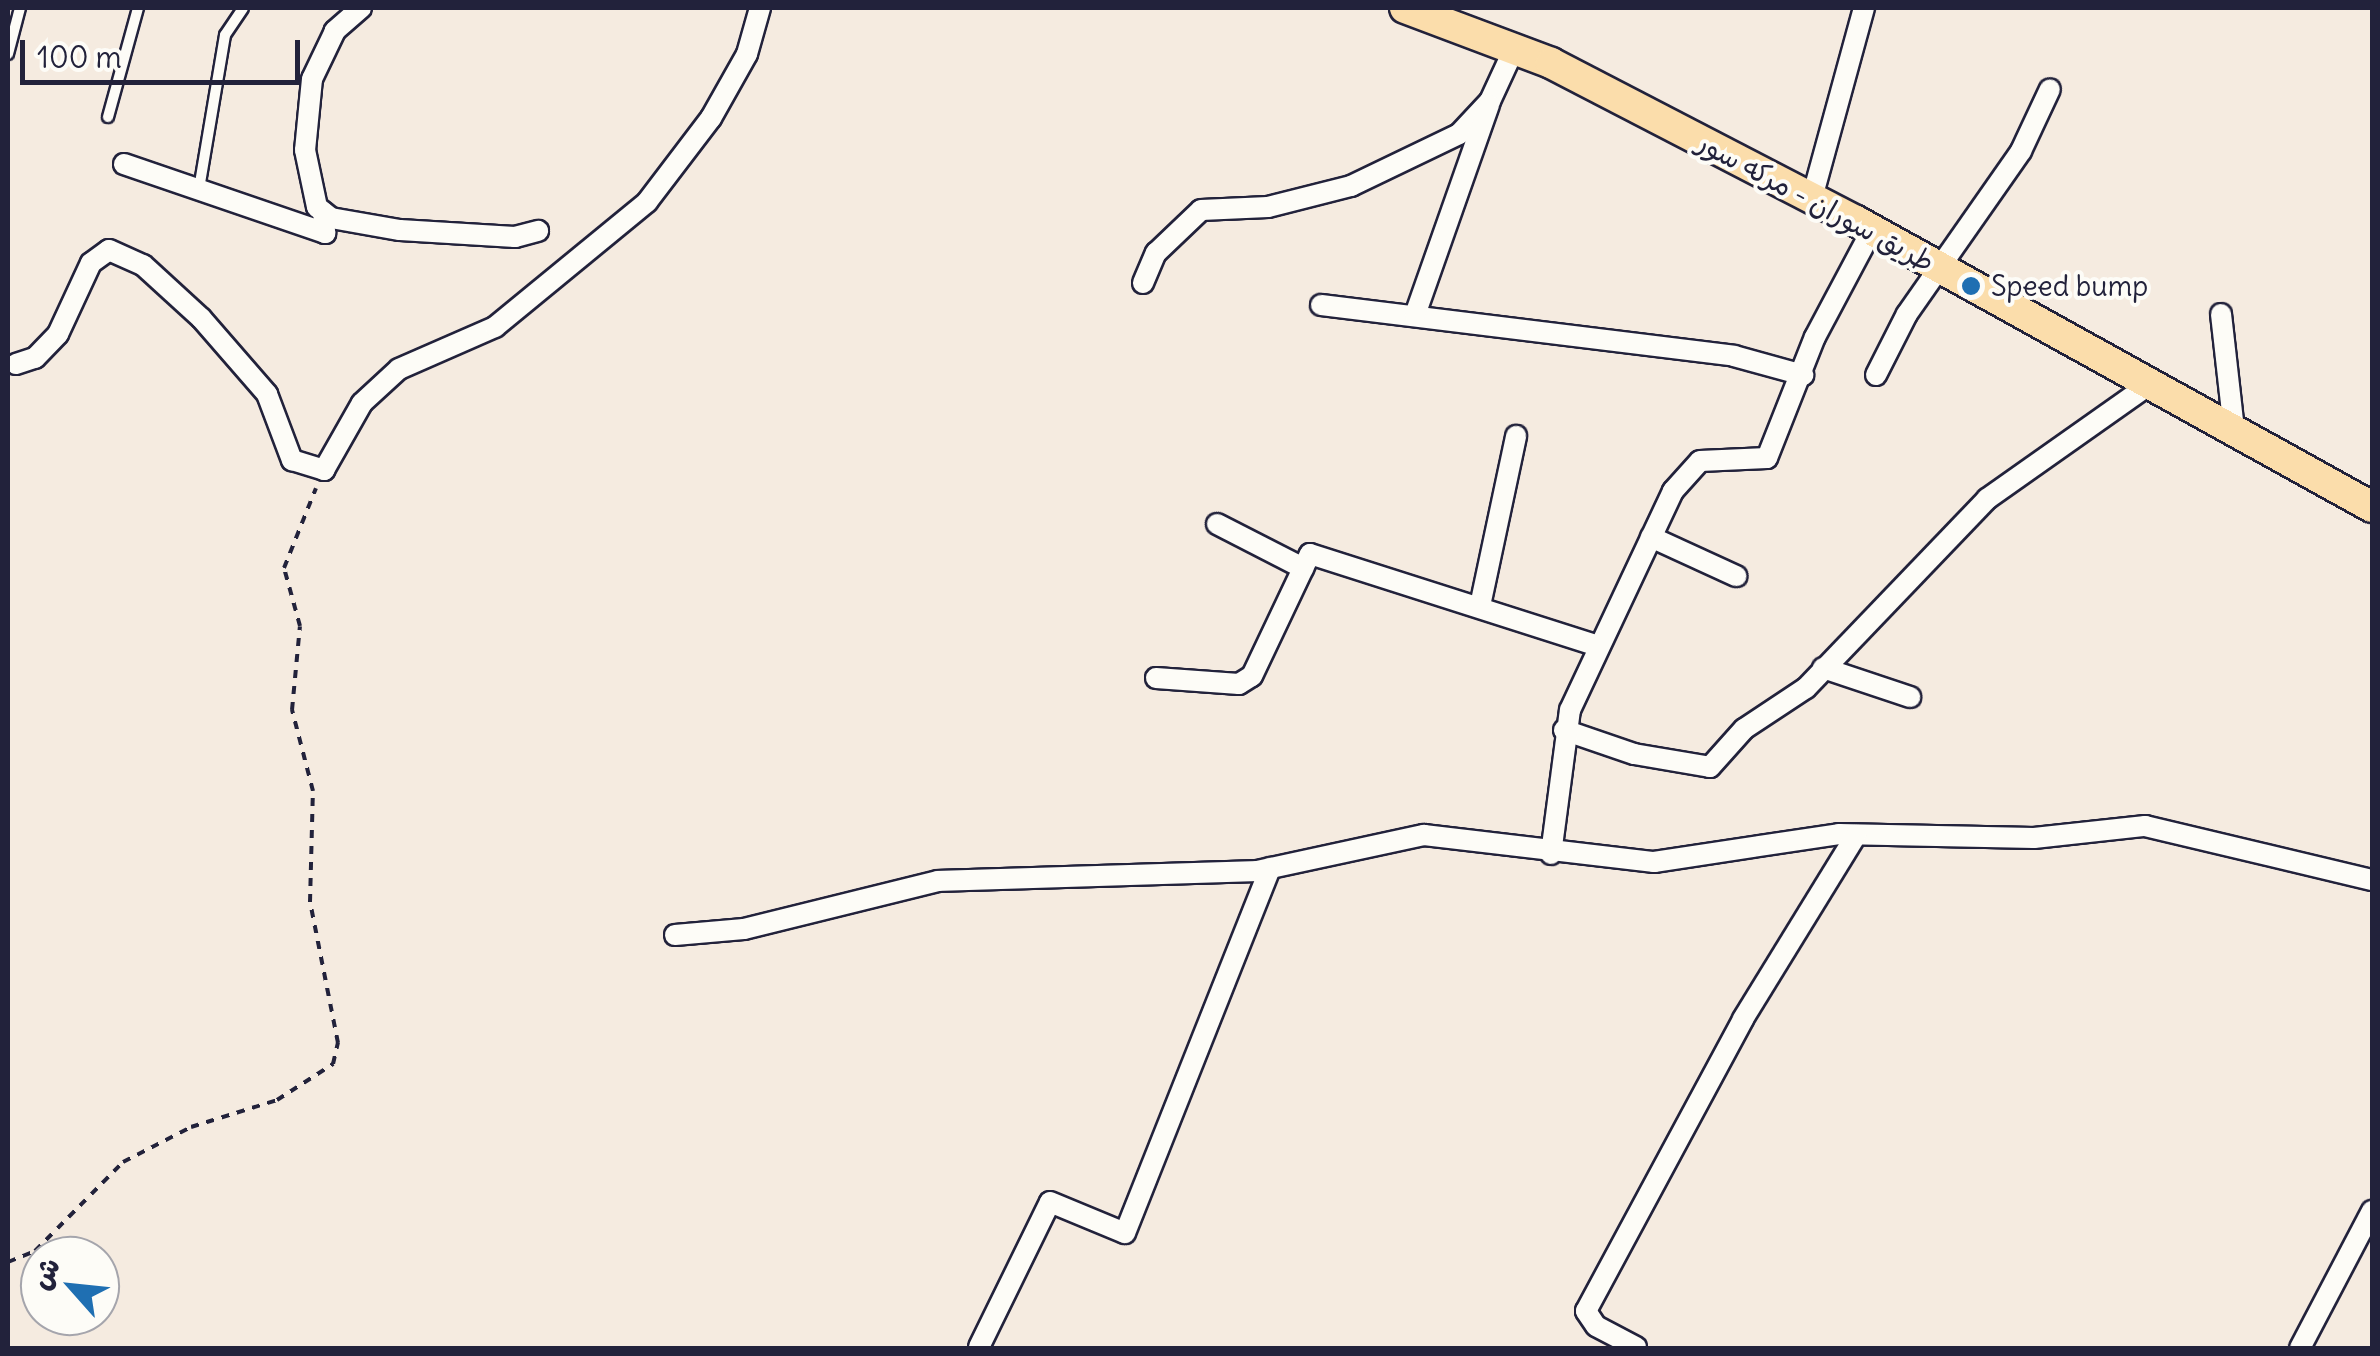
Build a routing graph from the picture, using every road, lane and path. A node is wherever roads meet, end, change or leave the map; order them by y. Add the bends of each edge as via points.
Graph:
1 (20, 8) edge
2 (138, 8) edge
3 (243, 8) edge
4 (361, 8) edge
5 (760, 8) edge
6 (1405, 8) edge
7 (1864, 8) edge
8 (1514, 49) junction
9 (8, 54) edge
10 (2050, 88) dead end
11 (1490, 101) junction
12 (108, 117) dead end
13 (124, 164) dead end
14 (199, 190) junction
15 (1812, 198) junction
16 (323, 212) junction
17 (1872, 230) junction
18 (538, 231) dead end
19 (1940, 267) junction
20 (1143, 283) dead end
21 (1322, 305) dead end
22 (2221, 314) dead end
23 (1415, 315) junction
24 (16, 364) dead end
25 (1876, 374) dead end
26 (1802, 376) junction
27 (2150, 384) junction
28 (2234, 430) junction
29 (1516, 436) dead end
30 (324, 470) junction
31 (2372, 508) edge
32 (1217, 524) dead end
33 (1651, 538) junction
34 (1303, 568) junction
35 (1736, 576) dead end
36 (1480, 606) junction
37 (1600, 646) junction
38 (1824, 668) junction
39 (1156, 678) dead end
40 (1910, 697) dead end
41 (1564, 730) junction
42 (1856, 835) junction
43 (1551, 854) junction
44 (1270, 868) junction
45 (2372, 880) edge
46 (675, 935) dead end
47 (2372, 1211) edge
48 (8, 1262) edge
49 (979, 1347) edge
50 (1636, 1347) edge
51 (2300, 1348) edge

1 - 9 lane
2 - 12 lane
3 - 14 lane via 226,35
4 - 16 street via 335,31 312,79 305,150 308,183
5 - 30 street via 747,54 710,118 647,202 495,327 399,369 362,403
6 - 8 main road, طريق سوران - مركه سور
7 - 15 street
8 - 11 street
8 - 15 main road, طريق سوران - مركه سور
10 - 19 street via 2021,151
11 - 20 street via 1459,134 1351,186 1282,204 1202,210 1156,253
11 - 23 street
13 - 14 street
14 - 16 street via 325,233
15 - 17 main road, طريق سوران - مركه سور
16 - 18 street via 400,230 515,238
17 - 19 main road, طريق سوران - مركه سور
17 - 26 street
19 - 25 street
19 - 27 main road, طريق سوران - مركه سور
21 - 23 street
22 - 28 street
23 - 26 street via 1734,356
24 - 30 street via 35,358 58,334 90,263 109,250 143,265 201,318 267,394 292,460
26 - 33 street via 1767,458 1700,461 1683,475
27 - 28 main road, طريق سوران - مركه سور
27 - 38 street via 1987,499
28 - 31 main road, طريق سوران - مركه سور
29 - 36 street
30 - 48 path via 284,568 300,626 292,710 312,792 310,902 338,1043 333,1064 277,1100 191,1127 123,1162 36,1251
32 - 34 street
33 - 35 street
33 - 37 street
34 - 36 street via 1310,554
34 - 39 street via 1252,676 1239,684
36 - 37 street
37 - 41 street
38 - 40 street
38 - 41 street via 1744,729 1710,767 1634,754
41 - 43 street
42 - 43 street via 1654,862
42 - 45 street via 2034,838 2145,826
42 - 50 street via 1743,1019 1586,1311 1596,1326
43 - 44 street via 1424,834
44 - 46 street via 938,881 744,929
44 - 49 street via 1125,1233 1050,1202
47 - 51 street

